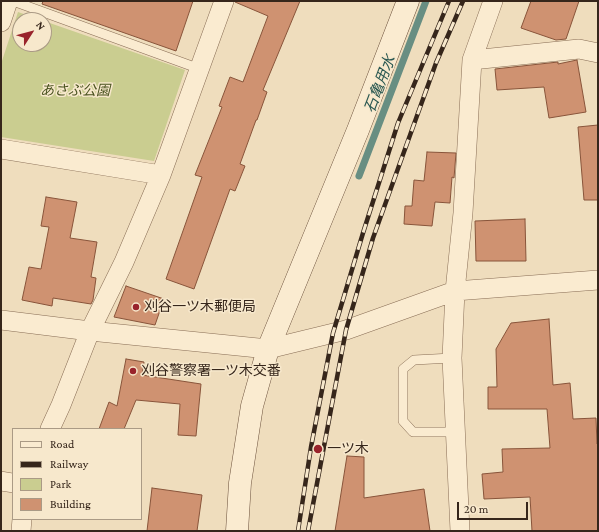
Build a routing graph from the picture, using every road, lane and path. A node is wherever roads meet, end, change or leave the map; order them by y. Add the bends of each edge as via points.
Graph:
1 (8, 1) edge
2 (13, 1) edge
3 (224, 1) edge
4 (408, 1) edge
5 (493, 1) edge
6 (1, 22) edge
7 (598, 53) edge
8 (472, 60) junction
9 (200, 69) junction
10 (1, 149) edge
11 (162, 175) junction
12 (598, 280) edge
13 (455, 291) junction
14 (1, 320) edge
15 (90, 331) junction
16 (268, 349) junction
17 (452, 358) junction
18 (50, 428) edge
19 (456, 432) junction
20 (1, 481) edge
21 (12, 483) edge
22 (22, 520) edge
23 (21, 531) edge
24 (237, 531) edge
25 (460, 531) edge

1 - 6 street
2 - 9 lane
3 - 9 street
4 - 16 street
5 - 8 street
7 - 8 street via 579,49
8 - 13 street via 464,213
9 - 11 street
10 - 11 street
11 - 15 street
12 - 13 street
13 - 16 street via 346,330
13 - 17 street
14 - 15 street
15 - 16 street
15 - 18 street
16 - 24 street via 252,406 240,483
17 - 19 street
17 - 19 lane via 414,360 404,369 403,421 413,432
19 - 25 street
20 - 21 street
22 - 23 street

